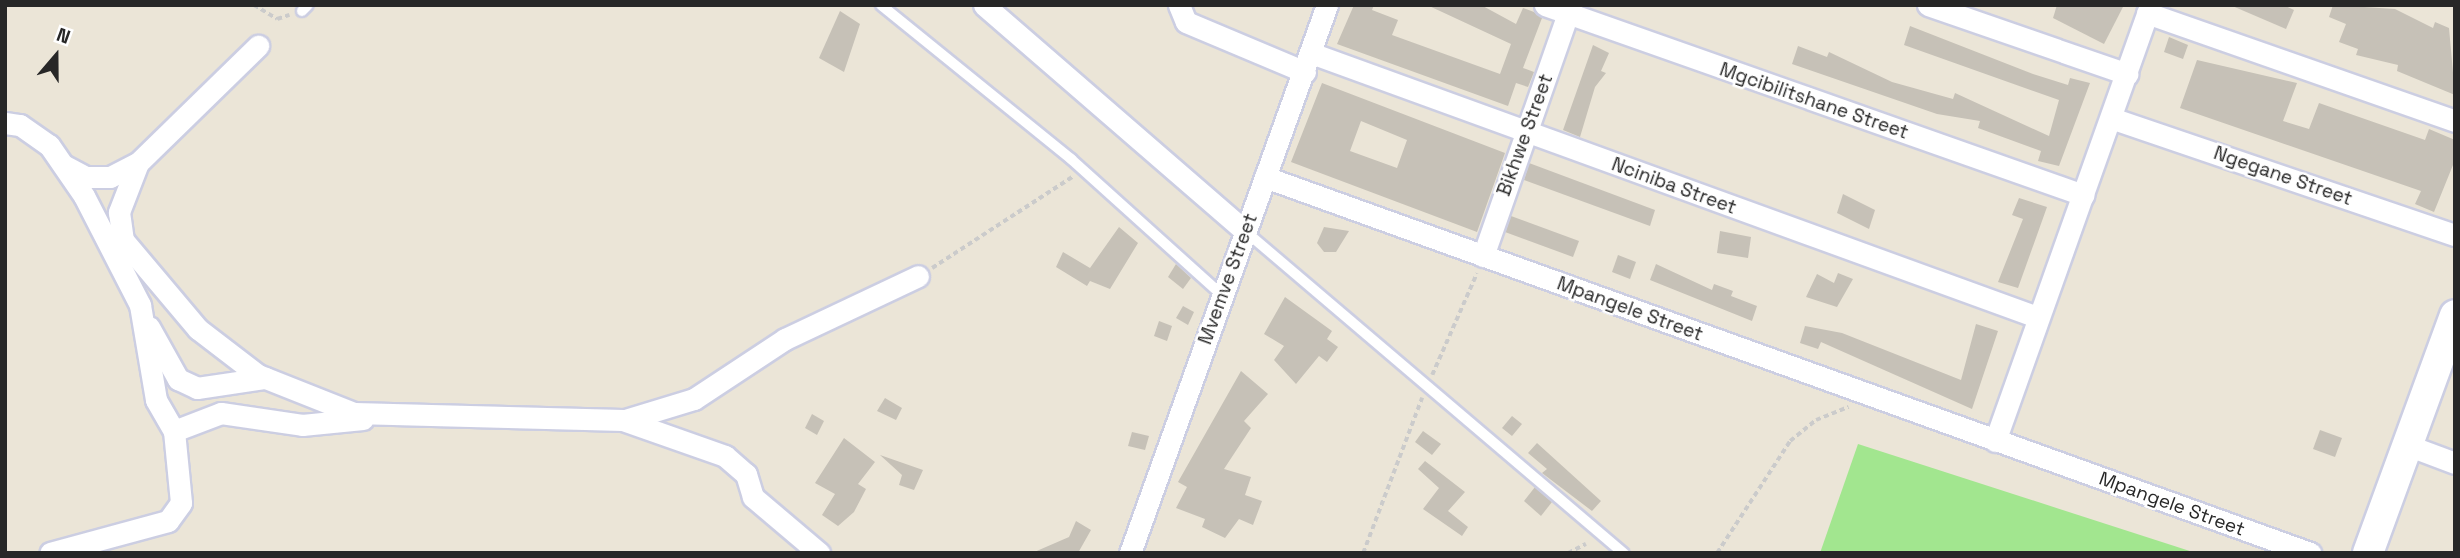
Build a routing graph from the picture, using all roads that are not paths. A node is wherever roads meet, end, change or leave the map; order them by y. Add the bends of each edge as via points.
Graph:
1 (881, 5) edge
2 (984, 5) edge
3 (1179, 5) edge
4 (1327, 5) edge
5 (1545, 5) edge
6 (1928, 5) edge
7 (2148, 9) edge
8 (1570, 10) edge
9 (258, 46) dead end
10 (1308, 62) junction
11 (2127, 74) junction
12 (2111, 117) junction
13 (2455, 121) edge
14 (5, 123) edge
15 (1524, 132) junction
16 (138, 163) junction
17 (63, 165) junction
18 (1265, 177) junction
19 (2083, 195) junction
20 (1245, 232) junction
21 (2455, 235) edge
22 (1483, 256) junction
23 (918, 276) road end
24 (1222, 295) junction
25 (140, 305) junction
26 (2455, 315) edge
27 (2037, 317) junction
28 (265, 378) junction
29 (382, 415) junction
30 (624, 421) junction
31 (174, 431) junction
32 (1995, 441) junction
33 (2407, 445) junction
34 (2455, 463) edge
35 (50, 553) edge
36 (818, 553) edge
37 (1130, 553) edge
38 (1625, 553) edge
39 (2309, 553) edge
40 (2368, 553) edge

1 - 24 lane via 1084,170
2 - 20 street
3 - 10 street, Nciniba Street via 1186,22
4 - 10 street, Mvemve Street
5 - 8 street, Mgcibilitshane Street
6 - 11 street
7 - 11 street
7 - 13 street
8 - 15 street, Bikhwe Street
8 - 19 street, Mgcibilitshane Street
9 - 16 street
10 - 15 street, Nciniba Street
10 - 18 street, Mvemve Street
11 - 12 street
12 - 19 street
12 - 21 street, Ngegane Street
14 - 17 street via 20,125 49,145
15 - 22 street, Bikhwe Street
15 - 27 street, Nciniba Street
16 - 17 street via 110,177 86,177
16 - 28 street via 119,212 124,240 198,329
17 - 25 street
18 - 20 street, Mvemve Street
18 - 22 street, Mpangele Street
19 - 27 street
20 - 24 street, Mvemve Street
20 - 38 lane
22 - 32 street, Mpangele Street
23 - 30 street via 785,339 694,400
24 - 37 street, Mvemve Street
25 - 28 street via 178,379 197,388
25 - 31 street via 156,400
26 - 33 street
27 - 32 street
28 - 29 street via 354,413
29 - 30 street
29 - 31 street via 302,425 221,413
30 - 36 street via 725,456 746,474 753,498
31 - 35 street via 181,503 168,522
32 - 39 street, Mpangele Street
33 - 34 street
33 - 40 street

